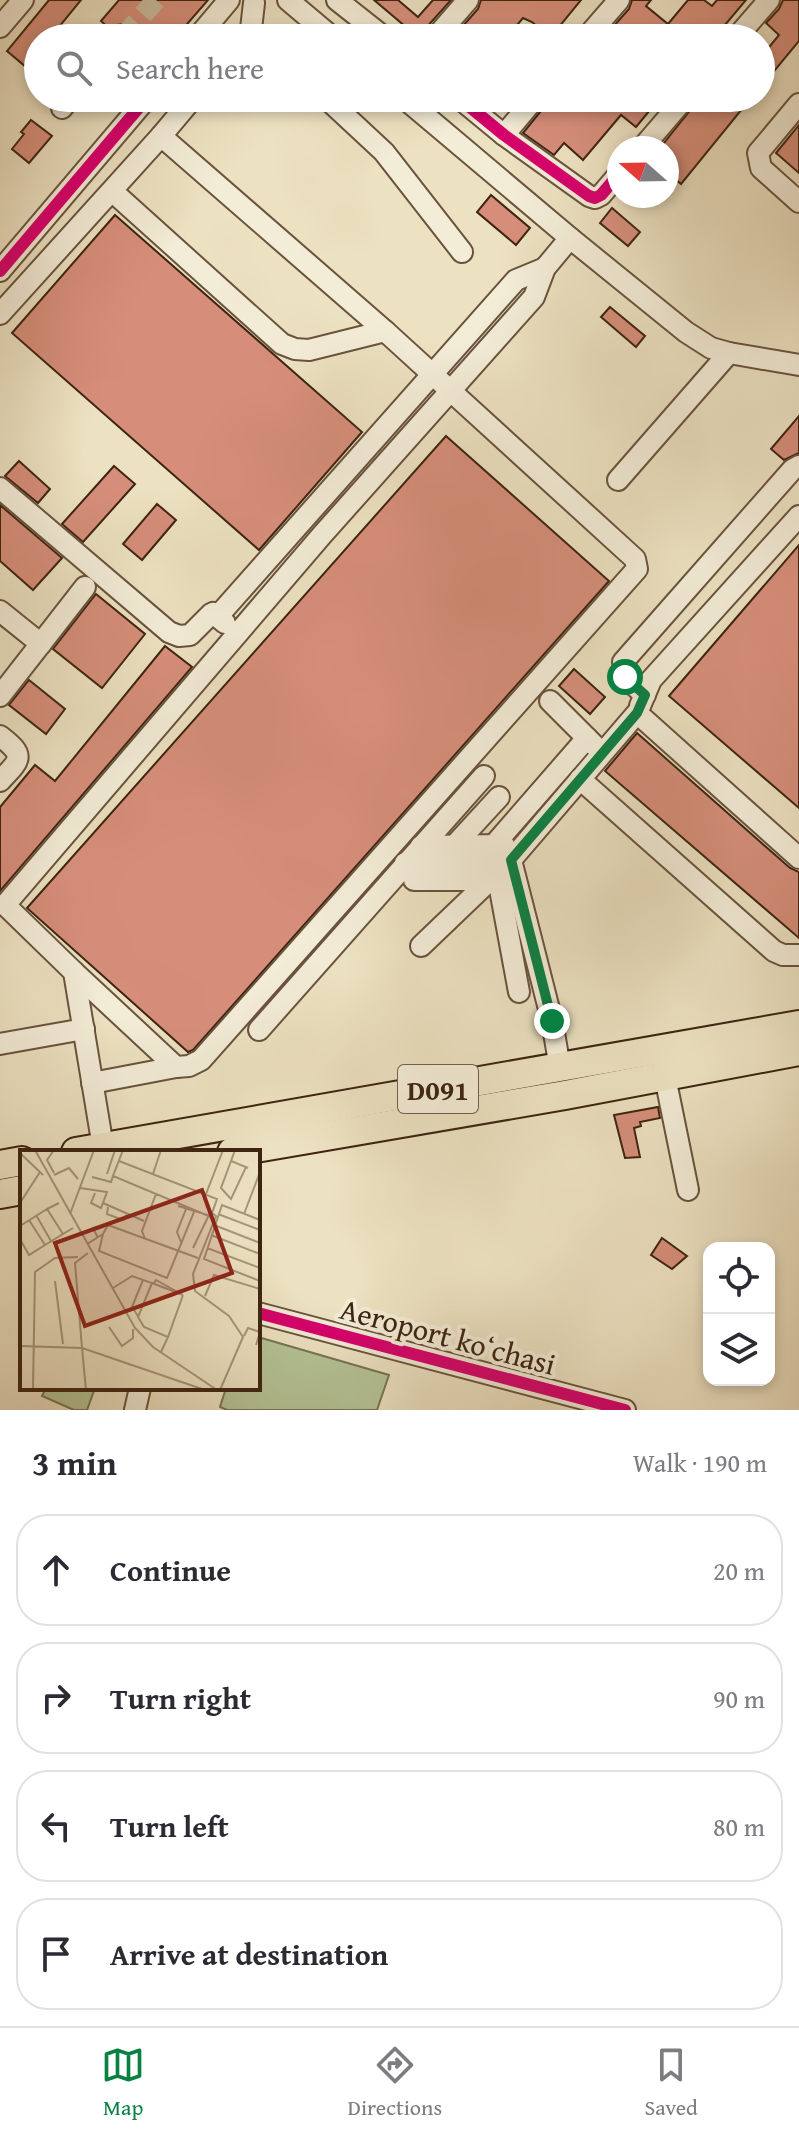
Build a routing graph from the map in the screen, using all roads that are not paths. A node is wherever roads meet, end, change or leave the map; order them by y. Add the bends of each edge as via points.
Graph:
1 (23, 0) edge
2 (229, 0) edge
3 (288, 0) edge
4 (338, 0) edge
5 (468, 0) edge
6 (619, 0) edge
7 (769, 0) edge
8 (251, 1) edge
9 (209, 24) edge
10 (252, 24) edge
11 (316, 24) edge
12 (368, 24) edge
13 (447, 24) edge
14 (598, 24) edge
15 (748, 24) edge
16 (0, 27) edge
17 (799, 104) edge
18 (135, 112) edge
19 (181, 112) edge
20 (341, 112) edge
21 (421, 112) edge
22 (476, 112) edge
23 (523, 112) edge
24 (673, 112) edge
25 (504, 135) junction
26 (161, 136) junction
27 (652, 136) edge
28 (607, 188) edge
29 (112, 191) junction
30 (799, 202) edge
31 (570, 238) junction
32 (462, 252) dead end
33 (545, 268) junction
34 (0, 271) edge
35 (0, 314) edge
36 (385, 331) junction
37 (729, 353) junction
38 (799, 365) edge
39 (433, 374) junction
40 (451, 390) junction
41 (799, 466) edge
42 (618, 480) dead end
43 (0, 488) edge
44 (799, 516) edge
45 (303, 519) junction
46 (322, 535) junction
47 (85, 587) dead end
48 (0, 611) edge
49 (218, 616) junction
50 (237, 634) junction
51 (41, 644) junction
52 (0, 696) edge
53 (550, 701) dead end
54 (641, 704) junction
55 (0, 736) edge
56 (587, 738) junction
57 (603, 753) junction
58 (484, 776) dead end
59 (580, 779) junction
60 (0, 781) edge
61 (499, 797) dead end
62 (421, 846) junction
63 (454, 846) junction
64 (493, 846) junction
65 (799, 858) edge
66 (505, 865) junction
67 (410, 872) junction
68 (2, 907) edge
69 (421, 946) dead end
70 (799, 955) edge
71 (74, 972) junction
72 (519, 992) dead end
73 (799, 1025) edge
74 (84, 1029) junction
75 (259, 1030) dead end
76 (0, 1044) edge
77 (799, 1051) edge
78 (176, 1067) junction
79 (560, 1068) junction
80 (665, 1077) junction
81 (92, 1083) junction
82 (90, 1150) edge
83 (244, 1150) edge
84 (20, 1161) edge
85 (0, 1165) edge
86 (20, 1190) edge
87 (688, 1190) dead end
88 (0, 1194) edge
89 (260, 1314) edge
90 (140, 1390) edge
91 (135, 1410) edge
92 (625, 1410) edge

1 - 16 street
2 - 9 street
3 - 11 street
4 - 12 street
5 - 13 street
6 - 14 street
7 - 15 street
8 - 10 street
17 - 30 street via 758,153 761,168
18 - 34 street
19 - 26 street
20 - 32 street via 384,152
21 - 31 street
22 - 25 street
23 - 25 street
24 - 27 street
25 - 28 street via 595,198
26 - 29 street
26 - 36 street
29 - 35 street
29 - 36 street via 282,344 309,350
31 - 33 street
31 - 37 street via 686,332
33 - 39 street via 516,280
33 - 40 street via 534,297
36 - 39 street
37 - 38 street
37 - 42 street
39 - 40 street
39 - 45 street
40 - 46 street
40 - 78 street via 635,559 637,569 201,1060
41 - 54 street via 623,662 625,677
43 - 49 street via 169,632 190,635 211,614
44 - 54 street via 651,680
45 - 46 street
45 - 49 street
46 - 50 street
47 - 51 street
48 - 51 street
49 - 50 street
50 - 68 street
51 - 52 street
53 - 56 street
54 - 57 street
54 - 65 street
55 - 60 street via 18,755
56 - 57 street
56 - 64 street
57 - 59 street
58 - 62 street
59 - 66 street
59 - 70 street via 774,951
61 - 63 street
62 - 63 street
62 - 67 street
63 - 64 street
64 - 66 street
66 - 67 street
66 - 69 street
66 - 72 street
66 - 79 street via 552,1021
67 - 75 street
68 - 71 street
71 - 74 street
71 - 78 street
73 - 79 highway, D091
74 - 76 street
74 - 81 street
77 - 80 highway, D091
78 - 81 street
79 - 82 highway, D091
80 - 83 highway, D091
80 - 87 street
81 - 82 street
84 - 85 highway
86 - 88 highway
89 - 92 street, Aeroport koʻchasi
90 - 91 street

